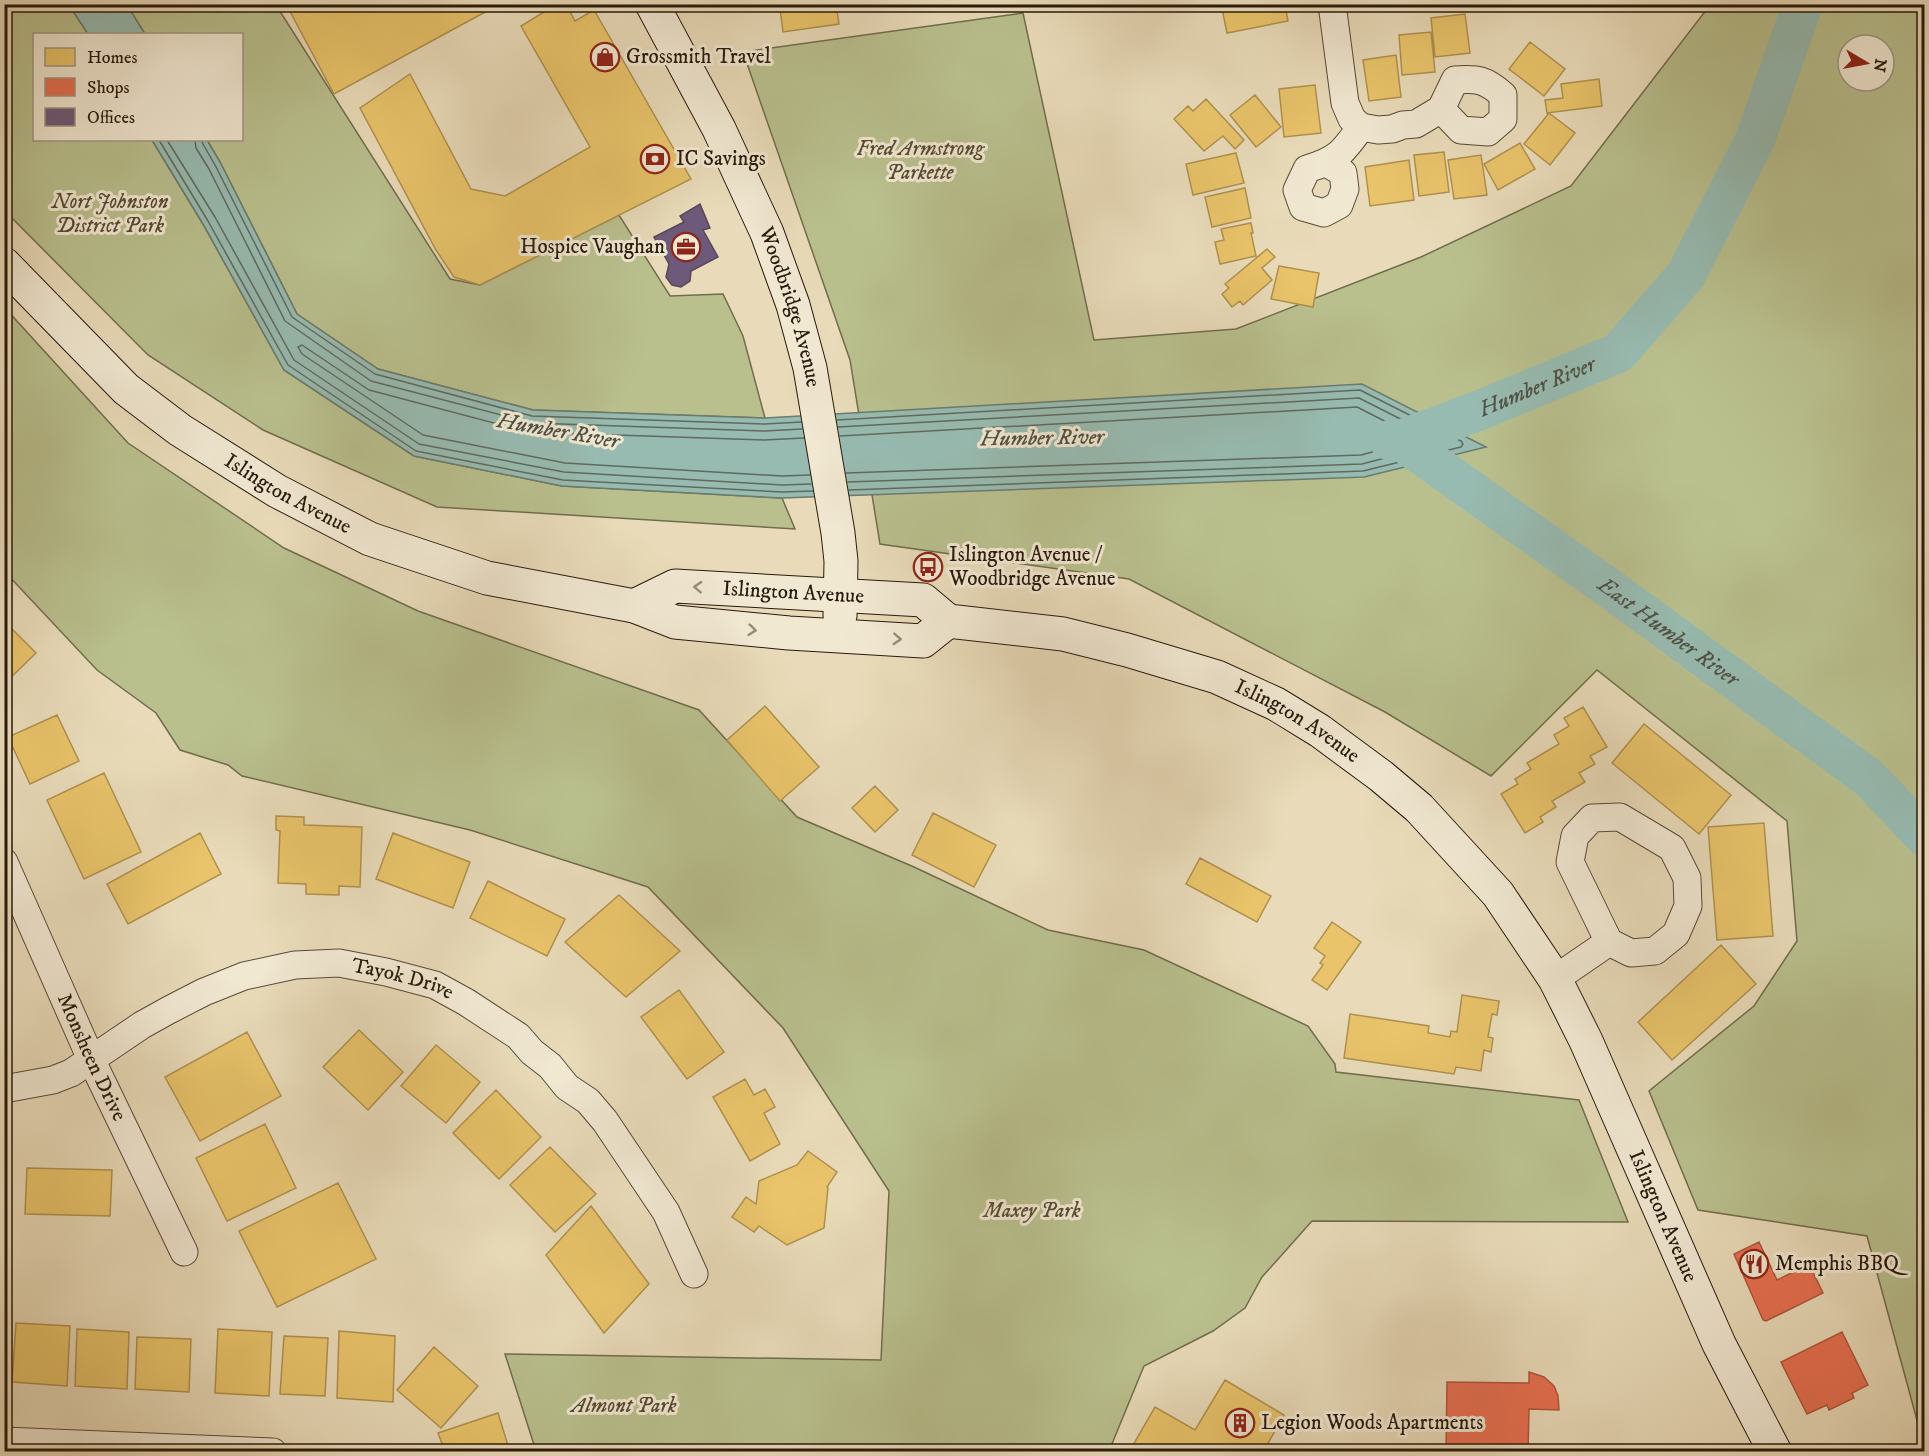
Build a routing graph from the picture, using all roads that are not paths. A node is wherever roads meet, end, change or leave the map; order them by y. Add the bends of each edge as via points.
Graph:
1 (652, 4) edge
2 (1332, 4) edge
3 (1441, 110) dead end
4 (1361, 127) junction
5 (1327, 164) dead end
6 (4, 264) edge
7 (840, 594) junction
8 (634, 606) junction
9 (948, 621) junction
10 (839, 636) junction
11 (4, 862) edge
12 (1609, 942) junction
13 (1555, 979) junction
14 (91, 1059) junction
15 (4, 1089) edge
16 (184, 1252) dead end
17 (694, 1274) dead end
18 (4, 1441) edge
19 (273, 1452) edge
20 (1775, 1452) edge

1 - 7 main road, Woodbridge Avenue via 719,129 767,233 793,304 810,368 838,533
2 - 4 street via 1345,103 1352,119
3 - 4 street via 1416,124 1378,130
4 - 5 street via 1344,150
6 - 8 main road, Islington Avenue via 126,388 180,430 277,491 370,539 487,578
7 -> 8 main road, Islington Avenue via 675,586
7 - 9 main road, Islington Avenue via 923,600
7 - 10 main road, Woodbridge Avenue
8 -> 10 main road, Islington Avenue via 675,622
10 -> 9 main road, Islington Avenue via 923,641
9 - 13 main road, Islington Avenue via 1063,634 1127,650 1216,677 1276,704 1320,731 1419,808 1498,894
11 - 14 street, Monsheen Drive
12 - 12 street via 1631,953 1655,951 1676,934 1688,906 1687,878 1672,848 1620,817 1592,819 1575,836 1570,862
12 - 13 street
13 - 20 main road, Islington Avenue via 1719,1344
14 - 15 street, Tayok Drive via 53,1080
14 - 16 street, Monsheen Drive
14 - 17 street, Tayok Drive via 142,1025 204,992 244,976 295,965 339,963 435,985 518,1036 567,1087 588,1101 666,1212
18 - 19 street

